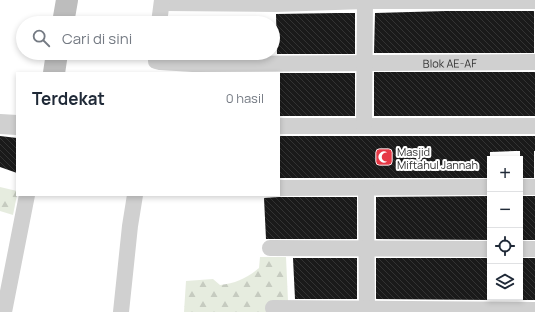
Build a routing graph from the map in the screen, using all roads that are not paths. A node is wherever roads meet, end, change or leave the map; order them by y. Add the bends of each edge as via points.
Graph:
1 (66, 0) edge
2 (162, 1) edge
3 (365, 1) edge
4 (535, 1) edge
5 (64, 16) edge
6 (160, 16) edge
7 (56, 60) edge
8 (156, 60) edge
9 (535, 62) edge
10 (365, 63) junction
11 (193, 69) edge
12 (54, 72) edge
13 (0, 124) edge
14 (16, 125) edge
15 (280, 126) edge
16 (364, 126) junction
17 (535, 126) edge
18 (487, 187) edge
19 (523, 187) edge
20 (535, 187) edge
21 (280, 188) edge
22 (366, 188) junction
23 (27, 196) edge
24 (135, 196) edge
25 (270, 248) dead end
26 (366, 248) junction
27 (487, 249) edge
28 (523, 249) edge
29 (535, 249) edge
30 (273, 308) dead end
31 (535, 310) edge
32 (367, 311) edge
33 (4, 312) edge
34 (122, 312) edge

1 - 5 main road
2 - 3 street via 276,4
2 - 6 street
3 - 4 street
3 - 10 street
7 - 12 main road
8 - 11 street, Blok AE-AF
9 - 10 street, Blok AE-AF
10 - 11 street, Blok AE-AF
10 - 16 street
13 - 14 street
15 - 16 street
16 - 17 street
18 - 22 street
19 - 20 street
21 - 22 street
22 - 26 street
23 - 33 street
24 - 34 street
25 - 26 street
26 - 27 street
26 - 32 street
28 - 29 street
30 - 32 street
31 - 32 street

